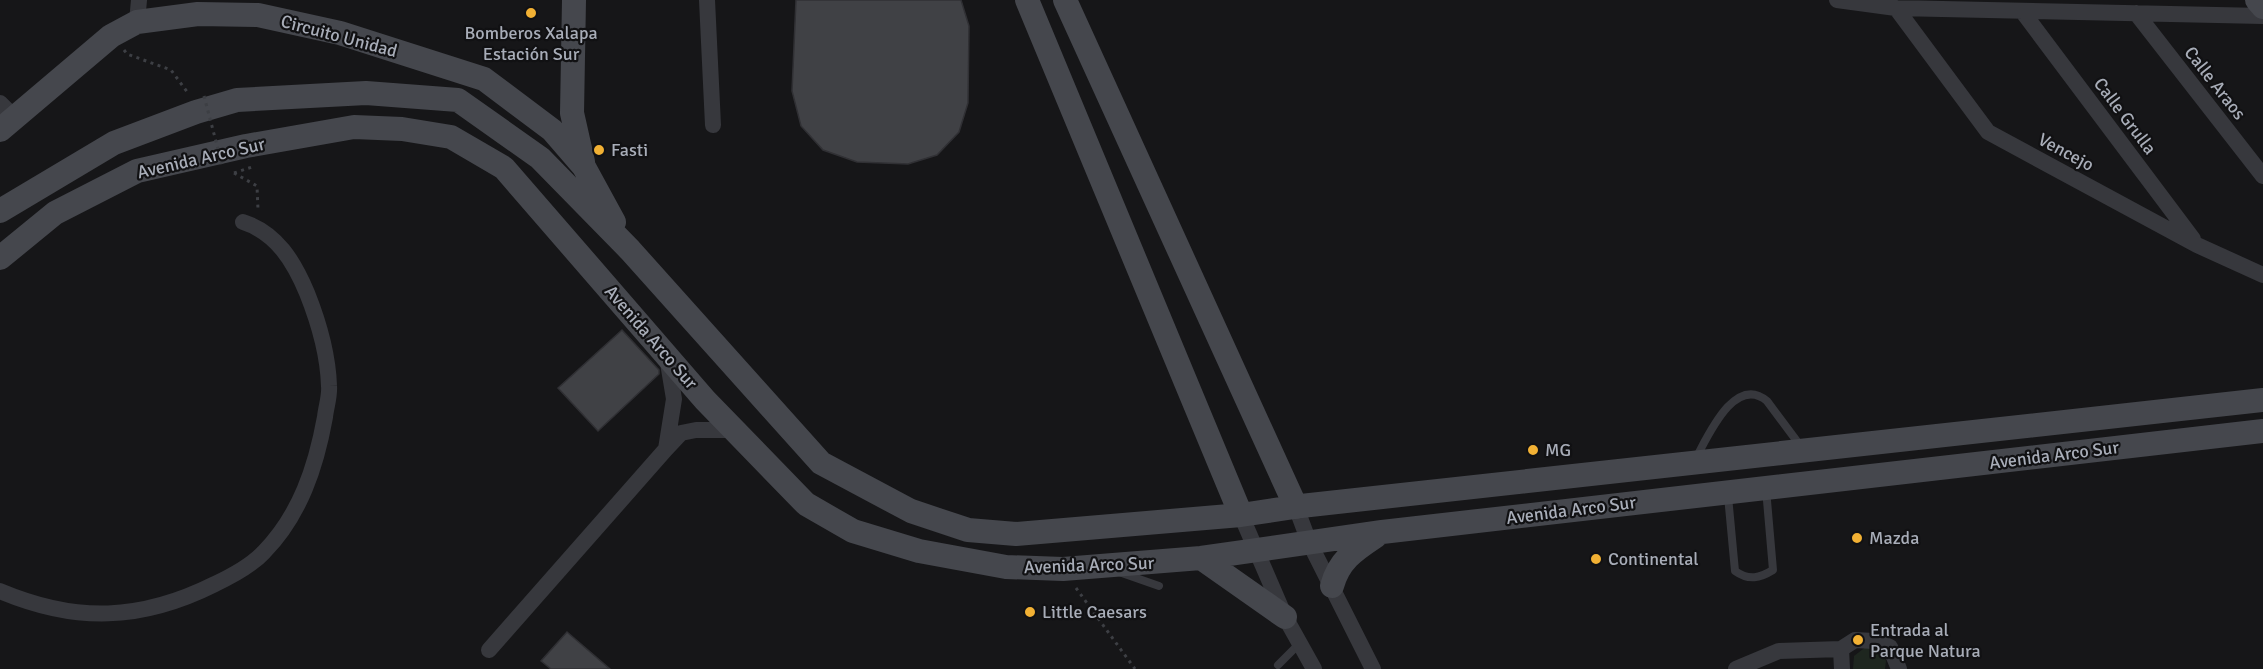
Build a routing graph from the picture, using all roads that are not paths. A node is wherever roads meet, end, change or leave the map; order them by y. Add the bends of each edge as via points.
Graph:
1 (574, 0) edge
2 (707, 0) edge
3 (1028, 0) edge
4 (1065, 0) edge
5 (2257, 0) edge
6 (1838, 1) edge
7 (2263, 7) edge
8 (1896, 8) junction
9 (138, 11) edge
10 (2022, 11) junction
11 (2136, 13) junction
12 (2263, 16) edge
13 (4, 116) edge
14 (713, 125) dead end
15 (540, 158) junction
16 (584, 167) junction
17 (2263, 176) edge
18 (0, 211) edge
19 (251, 224) road end
20 (2197, 245) junction
21 (630, 250) junction
22 (0, 258) edge
23 (2263, 275) edge
24 (666, 354) junction
25 (2263, 400) edge
26 (734, 430) junction
27 (2263, 431) edge
28 (666, 449) junction
29 (1804, 451) junction
30 (1693, 463) junction
31 (1766, 488) junction
32 (1727, 493) junction
33 (1296, 507) junction
34 (1241, 515) junction
35 (1382, 532) junction
36 (1310, 542) junction
37 (1255, 550) junction
38 (1201, 558) junction
39 (1105, 567) junction
40 (1159, 586) dead end
41 (1332, 586) junction
42 (0, 591) edge
43 (1286, 617) junction
44 (1299, 644) junction
45 (1841, 649) junction
46 (489, 650) dead end
47 (1278, 665) dead end
48 (1314, 669) edge
49 (1373, 669) edge
50 (1736, 669) edge
51 (1842, 669) edge
52 (1899, 669) edge

1 - 16 main road via 572,113
2 - 14 street
3 - 34 main road
4 - 33 main road
5 - 7 main road
6 - 8 street
8 - 10 street
8 - 20 street, Vencejo via 1988,132
9 - 13 main road, Circuito Unidad via 111,36
9 - 16 main road, Circuito Unidad via 258,15 340,33 484,79 552,130
10 - 11 street
10 - 20 street, Calle Grulla
11 - 12 street
11 - 17 street, Calle Araos
15 - 16 main road via 566,170
15 - 18 main road, Avenida Arco Sur via 458,100 366,93 237,100 114,143
15 - 21 main road, Avenida Arco Sur
16 - 21 main road, Circuito Unidad
19 - 42 street via 296,265 321,329 330,388 318,459 294,513 264,553 232,576 147,611 92,613 50,609
20 - 23 street, Vencejo
21 - 34 main road, Avenida Arco Sur via 821,463 911,511 968,530 1016,534
22 - 24 main road, Avenida Arco Sur via 55,213 138,171 354,127 402,129 451,138 504,168
24 - 26 main road, Avenida Arco Sur
24 - 28 street via 674,399
25 - 29 main road, Avenida Arco Sur
26 - 28 street via 681,433
26 - 39 main road, Avenida Arco Sur via 806,504 853,531 963,561 1006,567
27 - 31 main road, Avenida Arco Sur
28 - 46 street
29 - 30 main road, Avenida Arco Sur
29 - 30 lane via 1767,401 1743,396 1733,400 1716,422
30 - 33 main road, Avenida Arco Sur
31 - 32 main road, Avenida Arco Sur
31 - 32 lane via 1773,570 1761,578 1744,577 1735,571
32 - 35 main road, Avenida Arco Sur
33 - 34 main road, Avenida Arco Sur
33 - 36 street
34 - 37 street
35 - 36 main road, Avenida Arco Sur
35 - 41 main road via 1348,555 1336,570
36 - 37 main road, Avenida Arco Sur
36 - 41 street
37 - 38 main road, Avenida Arco Sur
37 - 43 street
38 - 39 main road, Avenida Arco Sur
38 - 43 main road
39 - 40 lane
41 - 49 street
43 - 44 street
44 - 47 lane
44 - 48 street
45 - 50 street via 1779,651
45 - 51 street
45 - 52 street via 1855,640 1874,641 1890,647

